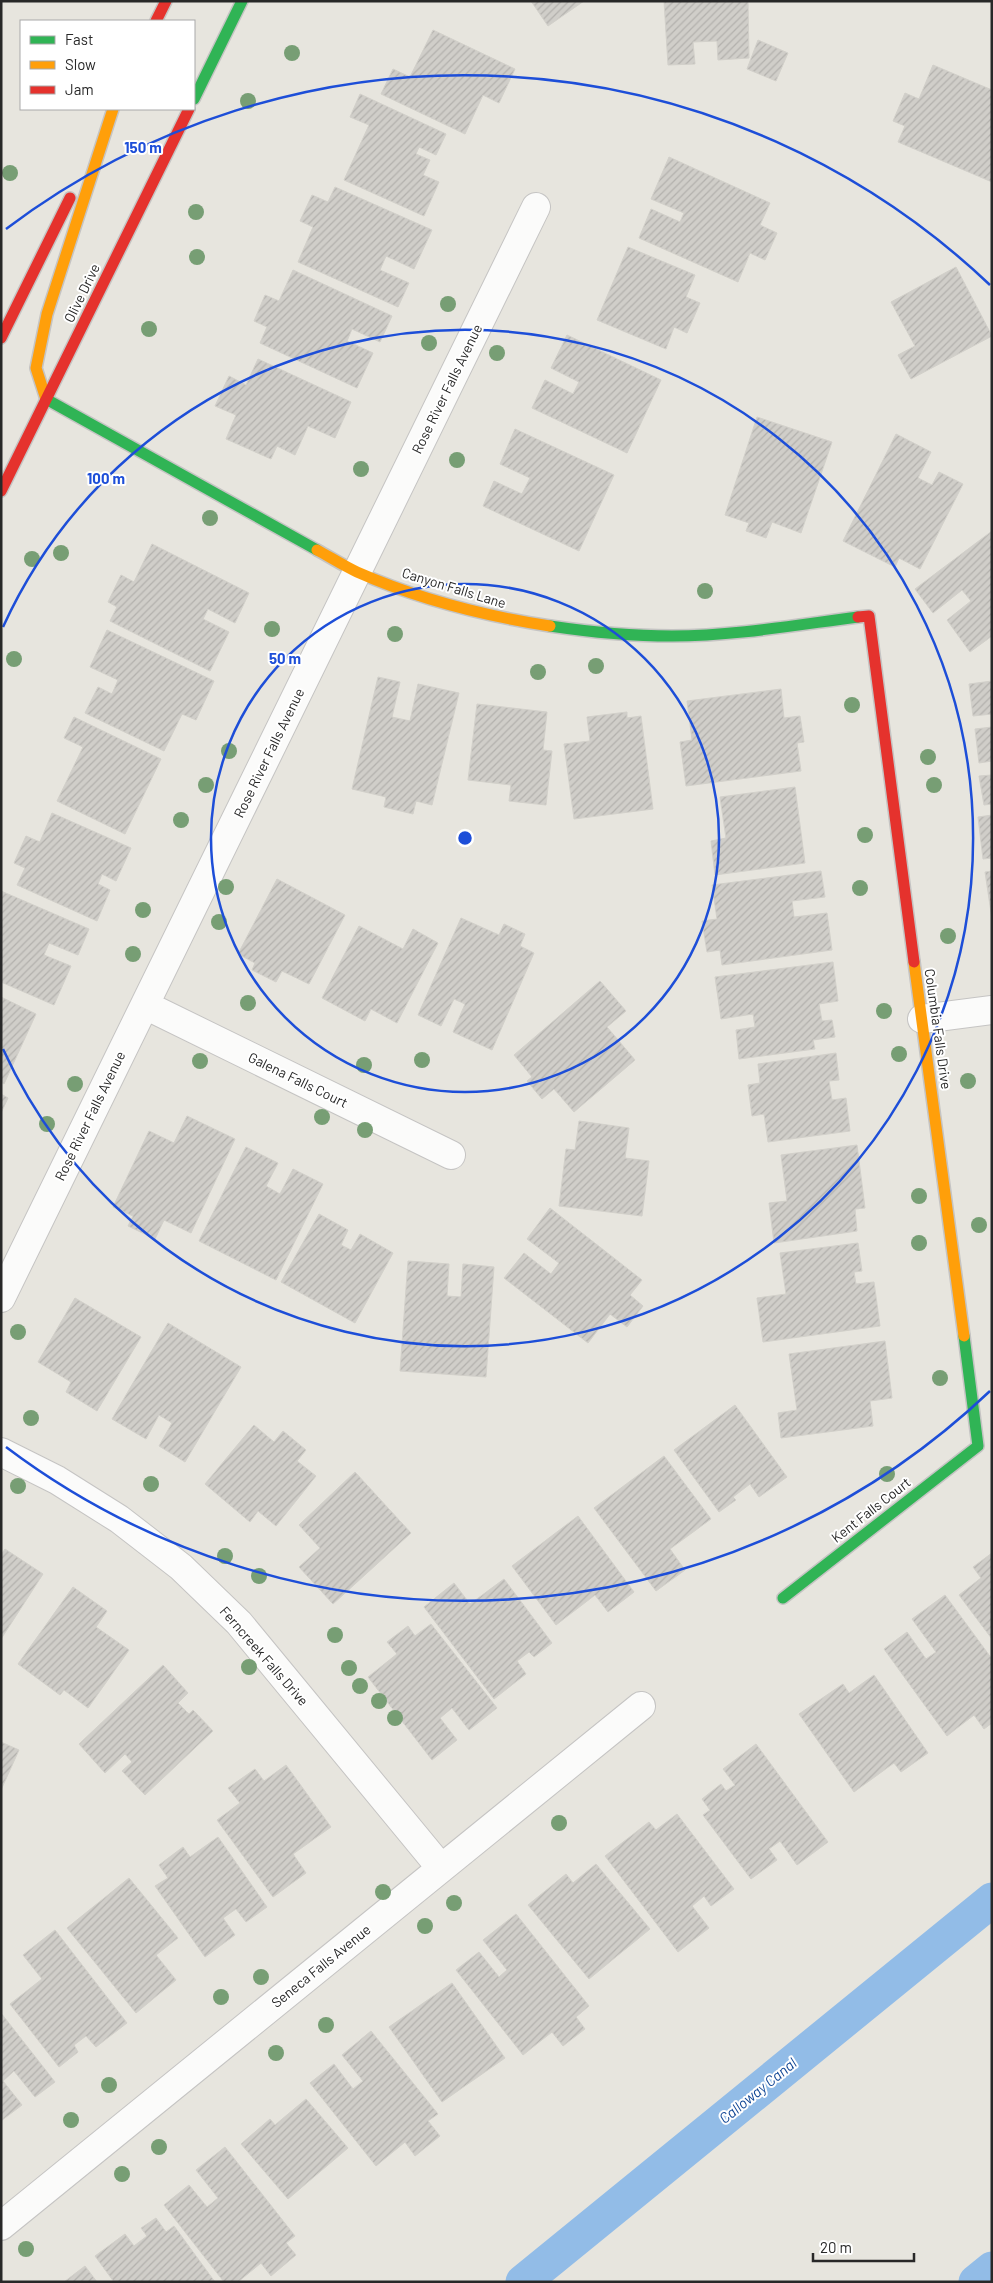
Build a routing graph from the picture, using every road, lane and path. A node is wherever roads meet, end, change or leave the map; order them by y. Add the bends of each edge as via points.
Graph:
1 (166, 1) edge
2 (242, 1) edge
3 (156, 20) edge
4 (195, 97) edge
5 (113, 110) edge
6 (113, 110) edge
7 (189, 110) edge
8 (536, 207) dead end
9 (1, 338) edge
10 (46, 399) junction
11 (1, 491) edge
12 (357, 572) junction
13 (869, 616) joint
14 (145, 1004) junction
15 (992, 1010) edge
16 (922, 1019) junction
17 (451, 1155) dead end
18 (1, 1298) edge
19 (978, 1446) joint
20 (1, 1452) edge
21 (783, 1598) dead end
22 (641, 1706) dead end
23 (441, 1868) junction
24 (1, 2226) edge

1 - 3 street
2 - 4 street
5 - 9 street
6 - 10 street via 47,314 36,368
7 - 10 street, Olive Drive
8 - 12 street, Rose River Falls Avenue
10 - 11 street, Olive Drive
10 - 12 street, Canyon Falls Lane
12 - 13 street, Canyon Falls Lane via 442,602 512,620 591,632 690,635 754,631
12 - 14 street, Rose River Falls Avenue
13 - 16 street, Columbia Falls Drive
14 - 17 street, Galena Falls Court
14 - 18 street, Rose River Falls Avenue
15 - 16 street
16 - 19 street, Columbia Falls Drive
19 - 21 street, Kent Falls Court
20 - 23 street, Ferncreek Falls Drive via 57,1480 119,1519 181,1567 239,1623
22 - 23 street, Seneca Falls Avenue
23 - 24 street, Seneca Falls Avenue

